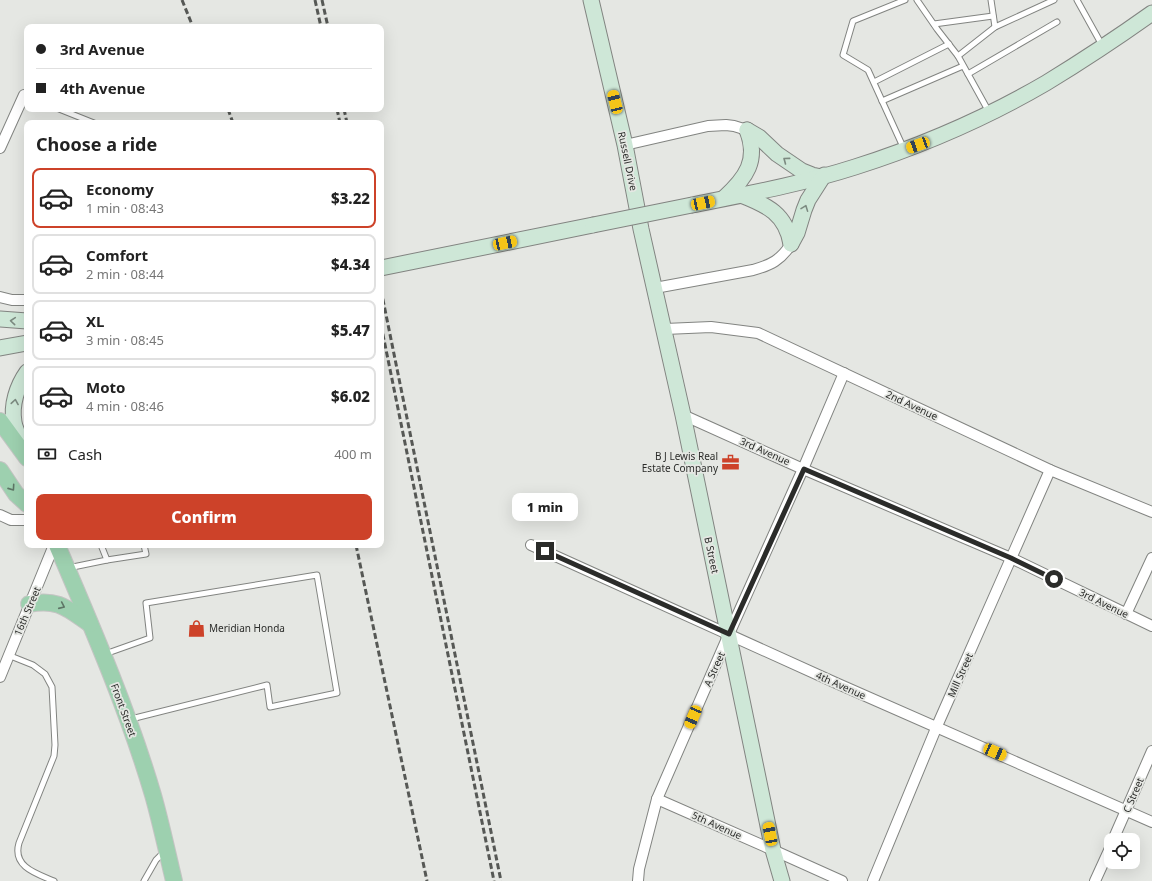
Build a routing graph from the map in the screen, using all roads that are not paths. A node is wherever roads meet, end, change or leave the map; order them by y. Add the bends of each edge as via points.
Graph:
1 (591, 0) edge
2 (905, 0) edge
3 (917, 0) edge
4 (991, 0) edge
5 (1054, 0) edge
6 (1080, 1) edge
7 (1152, 13) edge
8 (993, 16) junction
9 (1057, 22) dead end
10 (934, 24) junction
11 (995, 27) junction
12 (949, 44) junction
13 (1103, 47) junction
14 (958, 56) junction
15 (963, 66) junction
16 (968, 74) junction
17 (874, 82) junction
18 (24, 99) edge
19 (882, 101) junction
20 (66, 112) edge
21 (989, 113) junction
22 (86, 120) edge
23 (746, 130) junction
24 (625, 145) junction
25 (0, 148) edge
26 (904, 150) junction
27 (823, 176) junction
28 (741, 195) junction
29 (724, 198) junction
30 (641, 229) joint
31 (791, 244) junction
32 (384, 267) edge
33 (655, 288) junction
34 (0, 297) edge
35 (24, 300) edge
36 (0, 319) edge
37 (24, 321) edge
38 (665, 329) junction
39 (24, 344) edge
40 (0, 348) edge
41 (844, 373) junction
42 (24, 377) edge
43 (683, 415) junction
44 (0, 421) edge
45 (24, 445) edge
46 (24, 454) edge
47 (804, 469) junction
48 (0, 470) edge
49 (1050, 470) junction
50 (24, 501) edge
51 (1152, 512) edge
52 (0, 515) edge
53 (24, 520) edge
54 (531, 545) dead end
55 (55, 548) edge
56 (57, 548) edge
57 (102, 548) edge
58 (145, 548) edge
59 (1011, 558) junction
60 (1152, 558) edge
61 (107, 560) junction
62 (67, 568) junction
63 (29, 604) junction
64 (1126, 614) junction
65 (90, 624) junction
66 (1152, 626) edge
67 (729, 634) junction
68 (103, 655) junction
69 (8, 656) junction
70 (0, 677) edge
71 (128, 720) junction
72 (937, 726) junction
73 (1152, 751) edge
74 (658, 799) junction
75 (1126, 811) junction
76 (1152, 822) edge
77 (1116, 833) edge
78 (166, 850) junction
79 (773, 850) junction
80 (1104, 862) edge
81 (54, 881) edge
82 (144, 881) edge
83 (174, 881) edge
84 (638, 881) edge
85 (782, 881) edge
86 (842, 881) edge
87 (873, 881) edge
88 (1096, 881) edge

1 - 24 main road, Russell Drive
2 - 17 lane via 853,21 843,55 868,70
3 - 10 lane
4 - 8 lane
5 - 11 lane
6 - 13 lane
7 - 13 main road
8 - 10 lane
8 - 11 lane
9 - 16 lane
10 - 12 lane
11 - 14 lane
12 - 14 lane
12 - 17 lane
13 - 21 main road via 1045,83
14 - 15 lane
15 - 16 lane
15 - 19 lane
16 - 21 lane
17 - 19 lane
18 - 25 street
19 - 26 lane
20 - 22 lane
21 - 26 main road
23 - 24 street via 726,125 708,126
27 -> 23 main road via 802,171 777,154 759,136
23 - 29 main road via 751,141 751,159 742,180
24 - 30 main road, Russell Drive
26 - 27 main road
27 - 28 main road
31 -> 27 main road via 808,200
28 - 29 main road
28 - 31 main road via 774,212 788,229
29 - 32 main road, bridge
30 - 33 main road, B Street
31 - 33 street via 777,260 766,266
33 - 38 main road, B Street
34 - 35 street
37 -> 36 main road
38 - 41 street, 2nd Avenue via 711,327 758,333
38 - 43 main road, B Street
39 - 40 main road
41 - 47 street, A Street
41 - 49 street, 2nd Avenue
45 -> 42 main road via 14,423 18,387
43 - 47 street, 3rd Avenue
43 - 67 main road, B Street
44 - 46 main road
47 - 59 street, 3rd Avenue
47 - 67 street, A Street
48 -> 50 main road
49 - 51 street, 2nd Avenue
49 - 59 street, Mill Street
52 - 53 street via 11,520
54 - 67 street, 4th Avenue
55 - 63 street, 16th Street
56 - 62 main road, Front Street
57 - 61 lane
58 - 61 lane via 146,554
59 - 64 street, 3rd Avenue
59 - 72 street, Mill Street
60 - 64 street
61 - 62 lane
62 - 65 main road, Front Street
63 -> 65 main road via 59,604
63 - 69 street, 16th Street
64 - 66 street, 3rd Avenue
65 - 68 main road, Front Street
67 - 72 street, 4th Avenue
67 - 74 street, A Street
67 - 79 main road, B Street
68 - 71 main road, Front Street
68 - 71 lane via 150,638 146,602 317,575 337,693 270,707 267,685
69 - 70 street, 16th Street
69 - 81 lane via 33,665 45,674 52,687 56,745 54,756 17,851 20,861 29,870
71 - 78 main road, Front Street via 153,796
72 - 75 street, 4th Avenue
72 - 87 street, Mill Street
73 - 75 street, C Street
74 - 79 street, 5th Avenue
74 - 84 street, A Street via 639,868
75 - 76 street, 4th Avenue
75 - 77 street, C Street
78 - 82 lane via 156,860
78 - 83 main road, Front Street
79 - 85 main road, B Street
79 - 86 street, 5th Avenue
80 - 88 street

